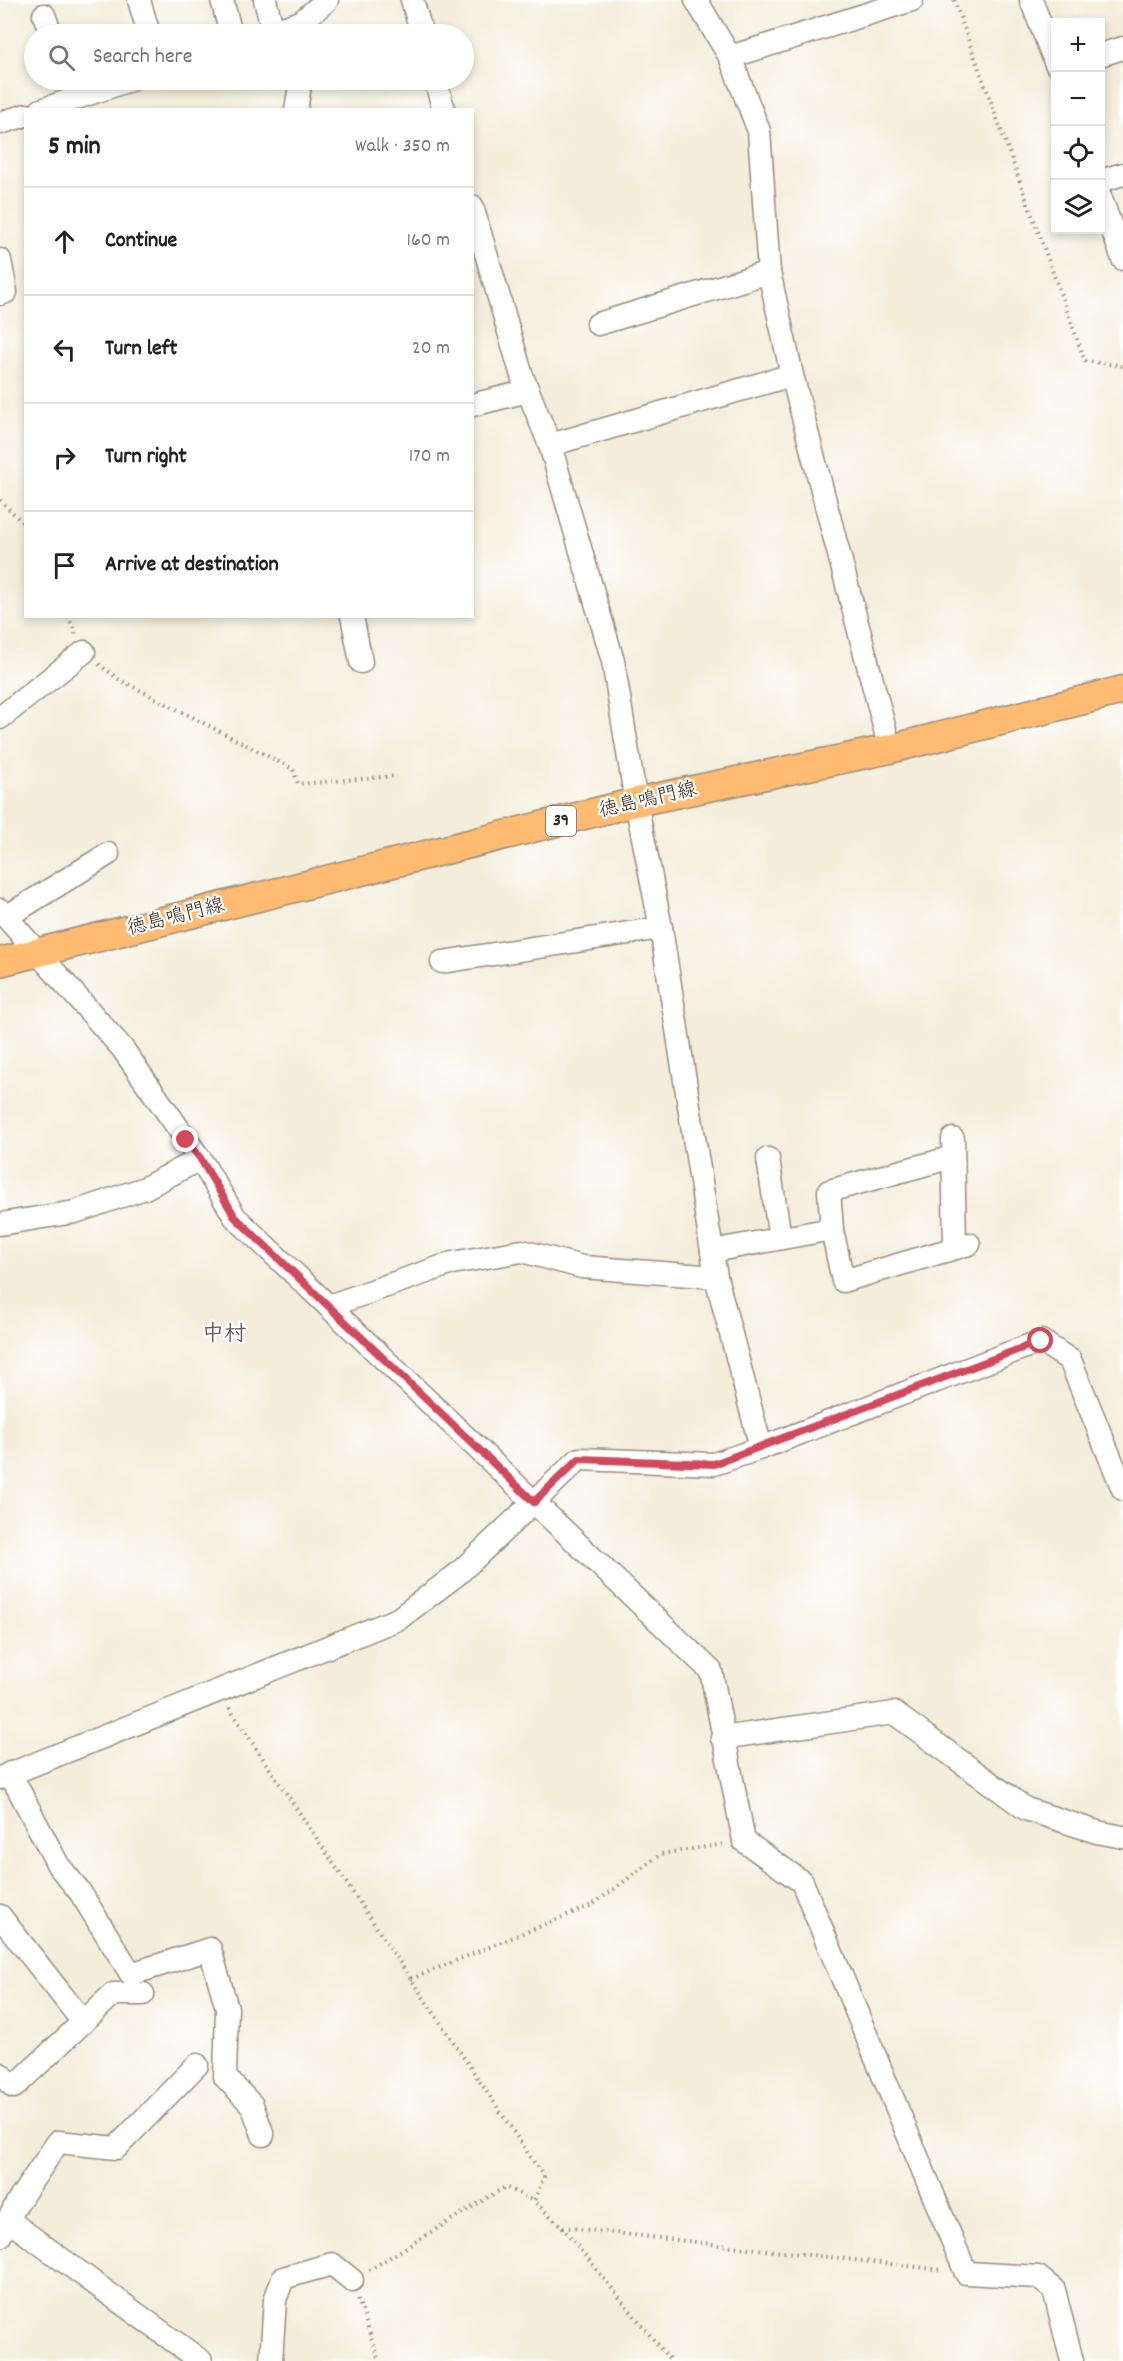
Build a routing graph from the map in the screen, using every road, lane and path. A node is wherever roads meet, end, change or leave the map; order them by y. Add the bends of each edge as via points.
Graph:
1 (139, 0) edge
2 (222, 0) edge
3 (265, 0) edge
4 (412, 0) edge
5 (696, 0) edge
6 (912, 0) edge
7 (954, 0) edge
8 (1031, 0) edge
9 (876, 5) edge
10 (316, 16) edge
11 (146, 24) edge
12 (228, 24) edge
13 (267, 24) edge
14 (295, 24) edge
15 (419, 24) edge
16 (1123, 48) edge
17 (1051, 51) edge
18 (1105, 54) edge
19 (730, 57) junction
20 (67, 90) edge
21 (299, 90) edge
22 (438, 90) edge
23 (44, 108) edge
24 (296, 108) edge
25 (443, 108) edge
26 (24, 116) edge
27 (0, 123) edge
28 (1123, 174) edge
29 (1104, 180) edge
30 (1105, 208) edge
31 (474, 213) edge
32 (0, 260) edge
33 (1123, 260) edge
34 (769, 272) junction
35 (11, 294) edge
36 (598, 324) dead end
37 (1123, 366) edge
38 (792, 375) junction
39 (528, 391) junction
40 (474, 404) edge
41 (550, 445) junction
42 (0, 500) edge
43 (24, 524) edge
44 (69, 618) edge
45 (352, 618) edge
46 (84, 652) junction
47 (361, 662) dead end
48 (1123, 690) edge
49 (0, 718) edge
50 (890, 749) junction
51 (397, 776) dead end
52 (636, 802) junction
53 (108, 854) dead end
54 (3, 913) edge
55 (661, 928) junction
56 (38, 953) junction
57 (0, 962) edge
58 (442, 962) dead end
59 (200, 1158) junction
60 (768, 1159) dead end
61 (0, 1224) edge
62 (832, 1229) junction
63 (780, 1238) junction
64 (712, 1251) junction
65 (716, 1277) junction
66 (329, 1306) junction
67 (761, 1448) junction
68 (1118, 1465) edge
69 (1123, 1489) edge
70 (534, 1502) junction
71 (216, 1690) junction
72 (722, 1738) junction
73 (5, 1776) edge
74 (1123, 1837) edge
75 (744, 1841) junction
76 (0, 1916) edge
77 (411, 1979) junction
78 (143, 1994) dead end
79 (84, 2022) junction
80 (197, 2065) dead end
81 (0, 2074) edge
82 (263, 2135) dead end
83 (534, 2201) junction
84 (6, 2213) edge
85 (562, 2227) junction
86 (966, 2273) junction
87 (352, 2280) junction
88 (201, 2361) edge
89 (271, 2361) edge
90 (379, 2361) edge
91 (671, 2361) edge
92 (1072, 2361) edge

1 - 11 street
2 - 12 street
3 - 13 street
4 - 15 street
5 - 19 street
6 - 9 street
7 - 37 path via 1085,361
8 - 17 street
9 - 19 street
10 - 14 street
16 - 18 street
19 - 34 street via 759,131
20 - 23 street
21 - 24 street
22 - 25 street
26 - 27 street
28 - 29 street
30 - 33 street
31 - 39 street
32 - 35 street
34 - 36 street
34 - 38 street
38 - 41 street
38 - 50 street
39 - 40 street
39 - 41 street
41 - 52 street via 613,661
42 - 43 path
44 - 46 path
45 - 47 street
46 - 49 street
46 - 51 path via 118,679 293,769 298,784
48 - 50 main road, 徳島鳴門線 / 39
50 - 52 main road, 徳島鳴門線 / 39
52 - 55 street
52 - 56 main road, 徳島鳴門線 / 39
53 - 54 street
54 - 56 street
55 - 58 street
55 - 64 street
56 - 57 main road, 徳島鳴門線 / 39
56 - 59 street via 122,1048
59 - 61 street via 145,1188 75,1212
59 - 66 street via 235,1217
60 - 63 street
62 - 62 street via 829,1191 953,1148 962,1246 843,1281
62 - 63 street
63 - 64 street
64 - 65 street
65 - 66 street via 582,1267 522,1251 452,1263
65 - 67 street
66 - 70 street
67 - 68 street via 1041,1341 1070,1360
67 - 70 street via 714,1464 579,1459
68 - 69 street
70 - 71 street via 459,1573 398,1619
70 - 72 street via 711,1671
71 - 73 street
71 - 77 path
72 - 74 street via 894,1713 1026,1809
72 - 75 street
73 - 82 street via 57,1865 80,1892 131,1974 210,1949 227,2008 225,2077 252,2105
75 - 77 path via 661,1854 592,1905
75 - 86 street via 802,1882
76 - 79 street
77 - 83 path via 544,2177
78 - 79 street via 113,1994
79 - 81 street via 14,2087
80 - 84 street via 116,2148 58,2142
83 - 85 path
83 - 87 path via 505,2187
84 - 88 street
85 - 86 path
85 - 91 path
86 - 92 street via 1038,2277 1054,2290
87 - 89 street via 332,2264 283,2278 275,2300
87 - 90 path

